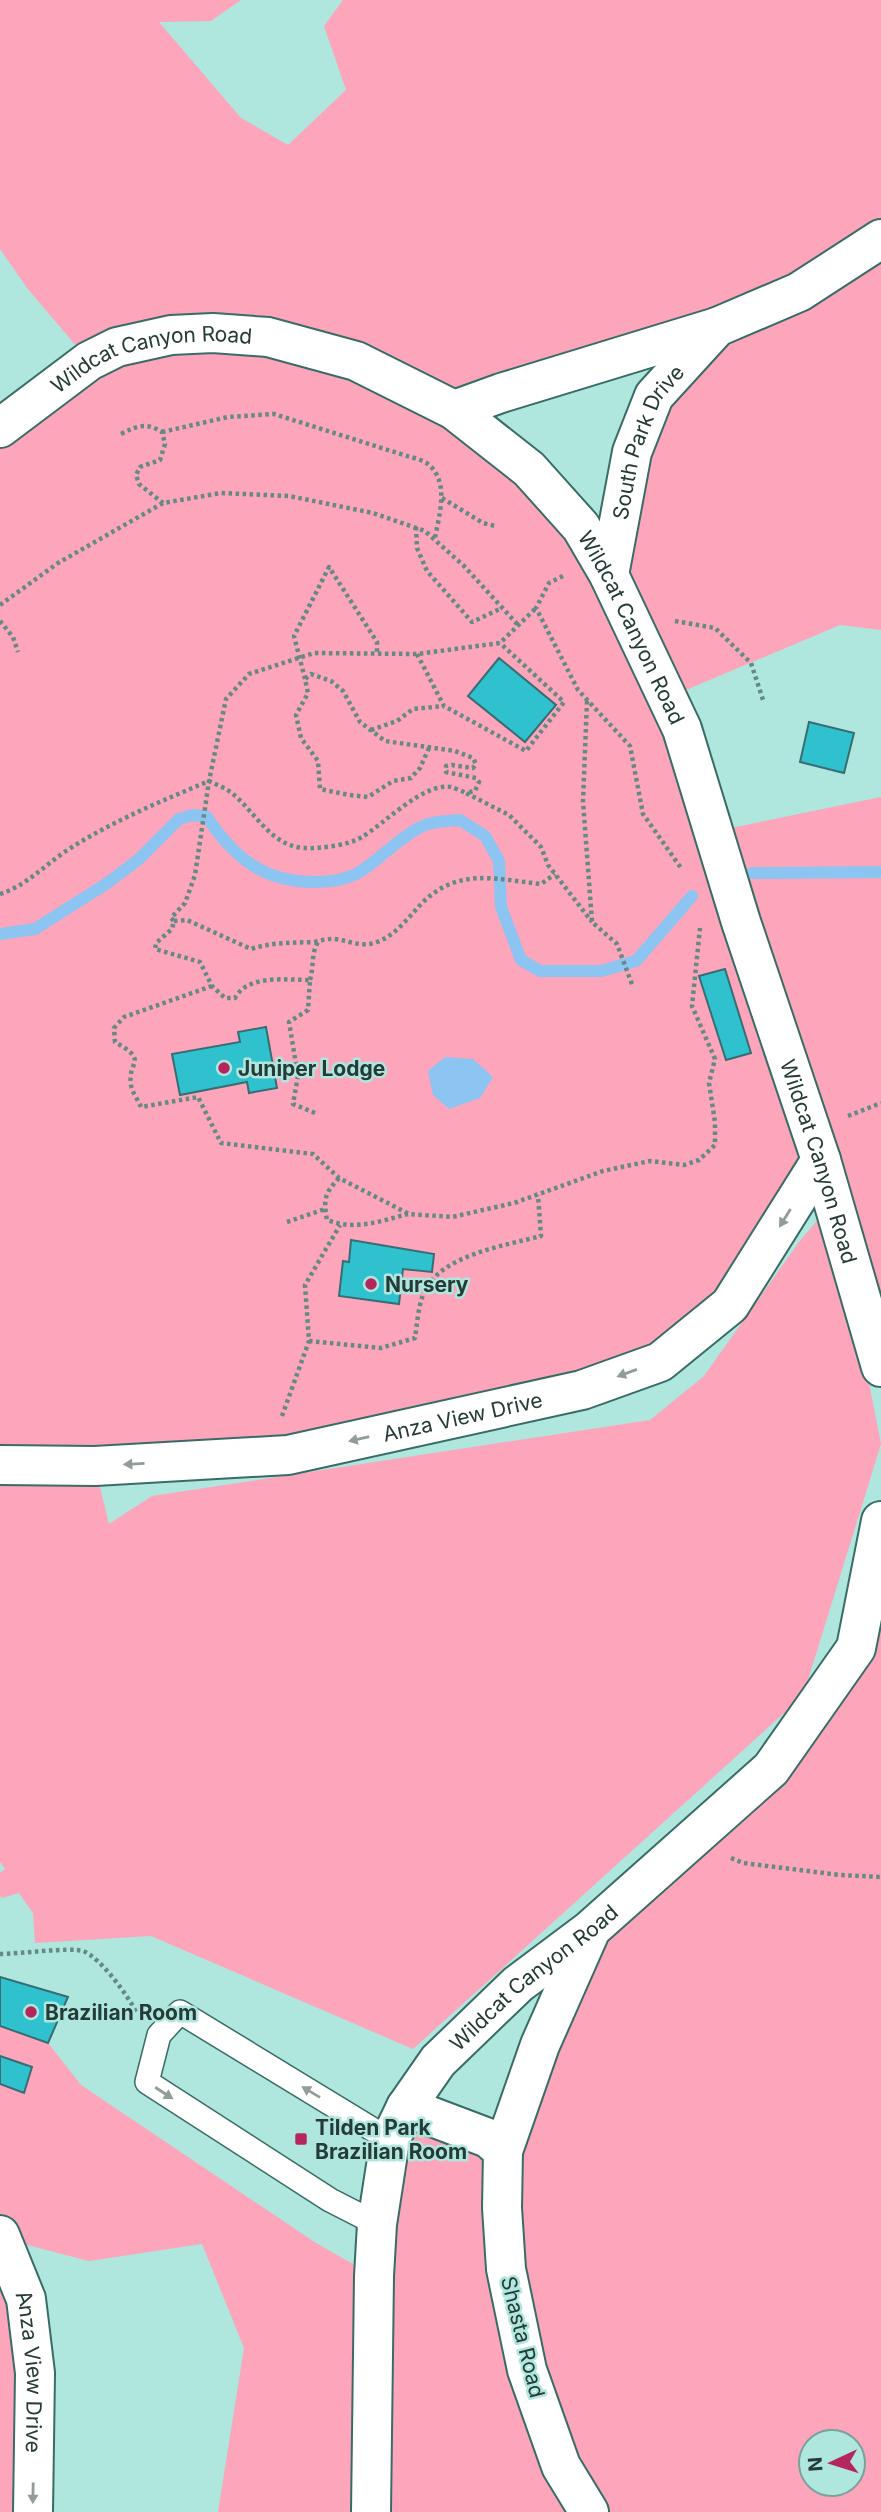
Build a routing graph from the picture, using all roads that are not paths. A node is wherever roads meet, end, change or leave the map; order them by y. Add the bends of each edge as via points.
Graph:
1 (881, 239) edge
2 (717, 327) junction
3 (454, 410) junction
4 (0, 428) edge
5 (603, 566) junction
6 (821, 1160) junction
7 (881, 1367) edge
8 (0, 1465) edge
9 (881, 1521) edge
10 (590, 1930) junction
11 (398, 2123) junction
12 (503, 2151) junction
13 (377, 2224) junction
14 (0, 2235) edge
15 (33, 2512) edge
16 (371, 2512) edge
17 (589, 2512) edge

1 - 2 street, South Park Drive via 799,292
2 - 3 street, South Park Drive
2 - 5 street, South Park Drive via 654,396 632,452
3 - 4 street, Wildcat Canyon Road via 356,361 268,337 199,333 117,347 89,362
3 - 5 street, Wildcat Canyon Road via 529,469 581,527
5 - 6 street, Wildcat Canyon Road via 682,729
6 - 7 street, Wildcat Canyon Road
6 -> 8 street, Anza View Drive via 730,1305 660,1362 582,1390 288,1455 95,1466
9 - 10 street, Wildcat Canyon Road via 856,1648 771,1769
10 - 11 street, Wildcat Canyon Road via 518,1984 438,2061
10 - 12 street, Shasta Road via 540,2045
11 - 12 street via 488,2138
11 - 13 street, Wildcat Canyon Road
11 -> 13 lane via 180,2012 159,2035 148,2082 330,2200
12 - 17 street, Shasta Road via 506,2269 527,2370 561,2466
13 - 16 street, Wildcat Canyon Road
14 -> 15 street, Anza View Drive via 26,2299 35,2373

